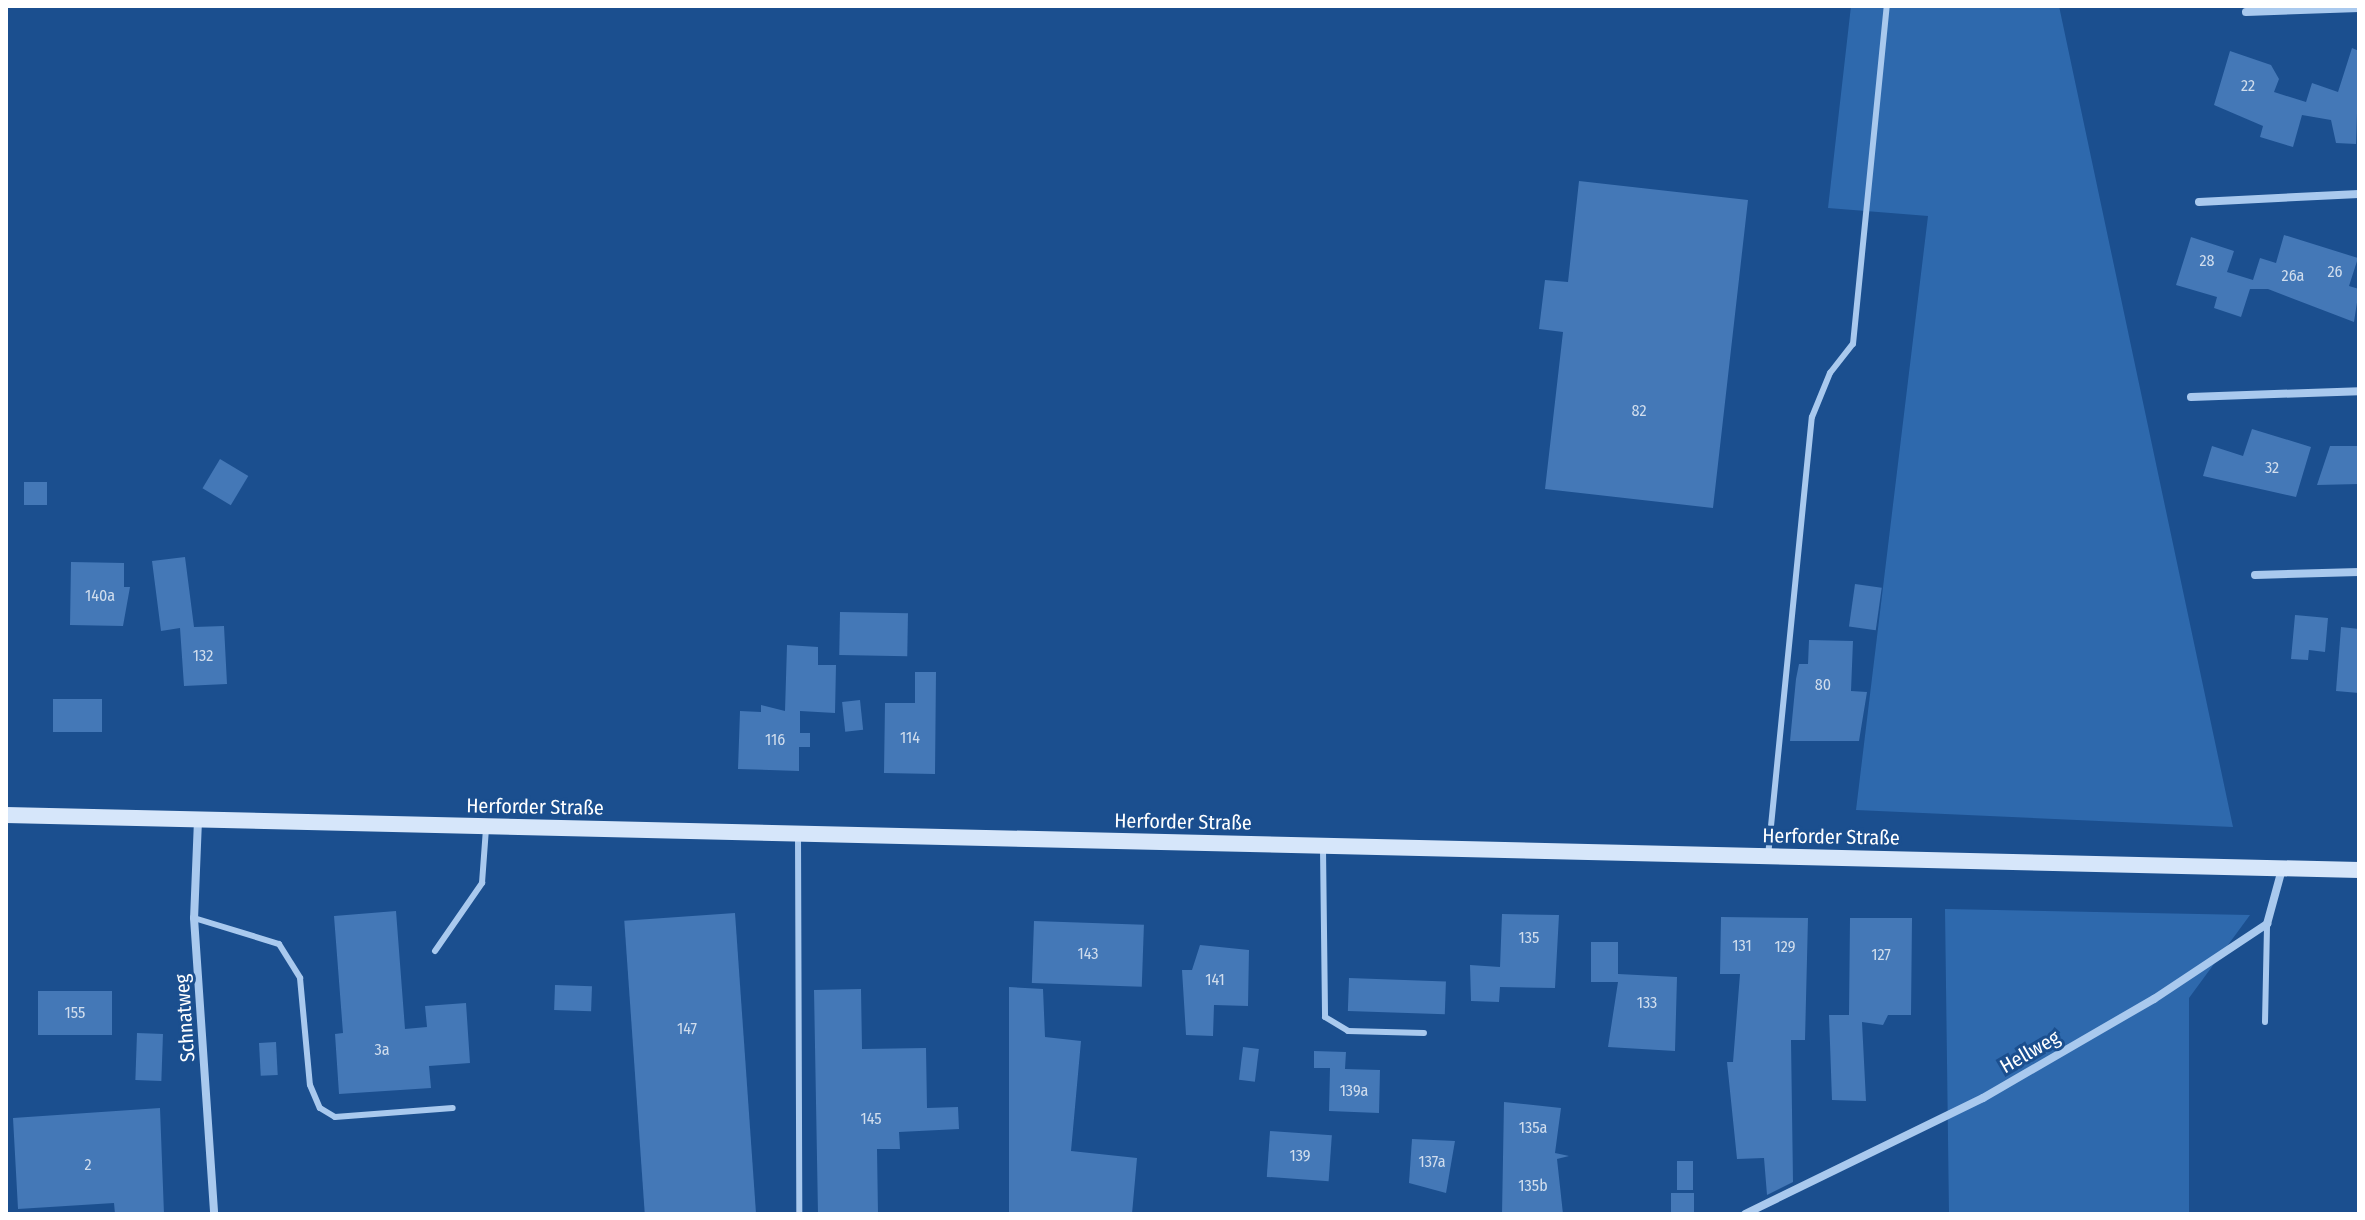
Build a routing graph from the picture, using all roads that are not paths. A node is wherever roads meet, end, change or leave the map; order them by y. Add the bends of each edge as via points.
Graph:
1 (1887, 6) edge
2 (2359, 8) edge
3 (2246, 12) dead end
4 (2359, 194) edge
5 (2199, 202) dead end
6 (2359, 391) edge
7 (2191, 397) dead end
8 (2359, 572) edge
9 (2255, 575) dead end
10 (6, 815) edge
11 (198, 819) junction
12 (486, 825) junction
13 (798, 833) junction
14 (1323, 845) junction
15 (1768, 856) junction
16 (2283, 868) junction
17 (2359, 870) edge
18 (194, 918) junction
19 (2267, 924) junction
20 (435, 951) dead end
21 (2265, 1022) dead end
22 (1424, 1033) dead end
23 (453, 1108) dead end
24 (214, 1214) edge
25 (799, 1214) edge
26 (1745, 1214) edge

1 - 15 lane via 1853,344 1830,373 1812,417
2 - 3 street
4 - 5 street
6 - 7 street
8 - 9 street
10 - 11 main road, Herforder Straße
11 - 12 main road, Herforder Straße
11 - 18 street, Schnatweg
12 - 13 main road, Herforder Straße
12 - 20 lane via 482,883
13 - 14 main road, Herforder Straße
13 - 25 lane
14 - 15 main road, Herforder Straße
14 - 22 lane via 1325,1017 1348,1031
15 - 16 main road, Herforder Straße
16 - 17 main road, Herforder Straße
16 - 19 street
18 - 23 lane via 279,944 300,978 310,1085 320,1108 335,1117
18 - 24 street, Schnatweg
19 - 21 lane
19 - 26 street, Hellweg via 1983,1098

